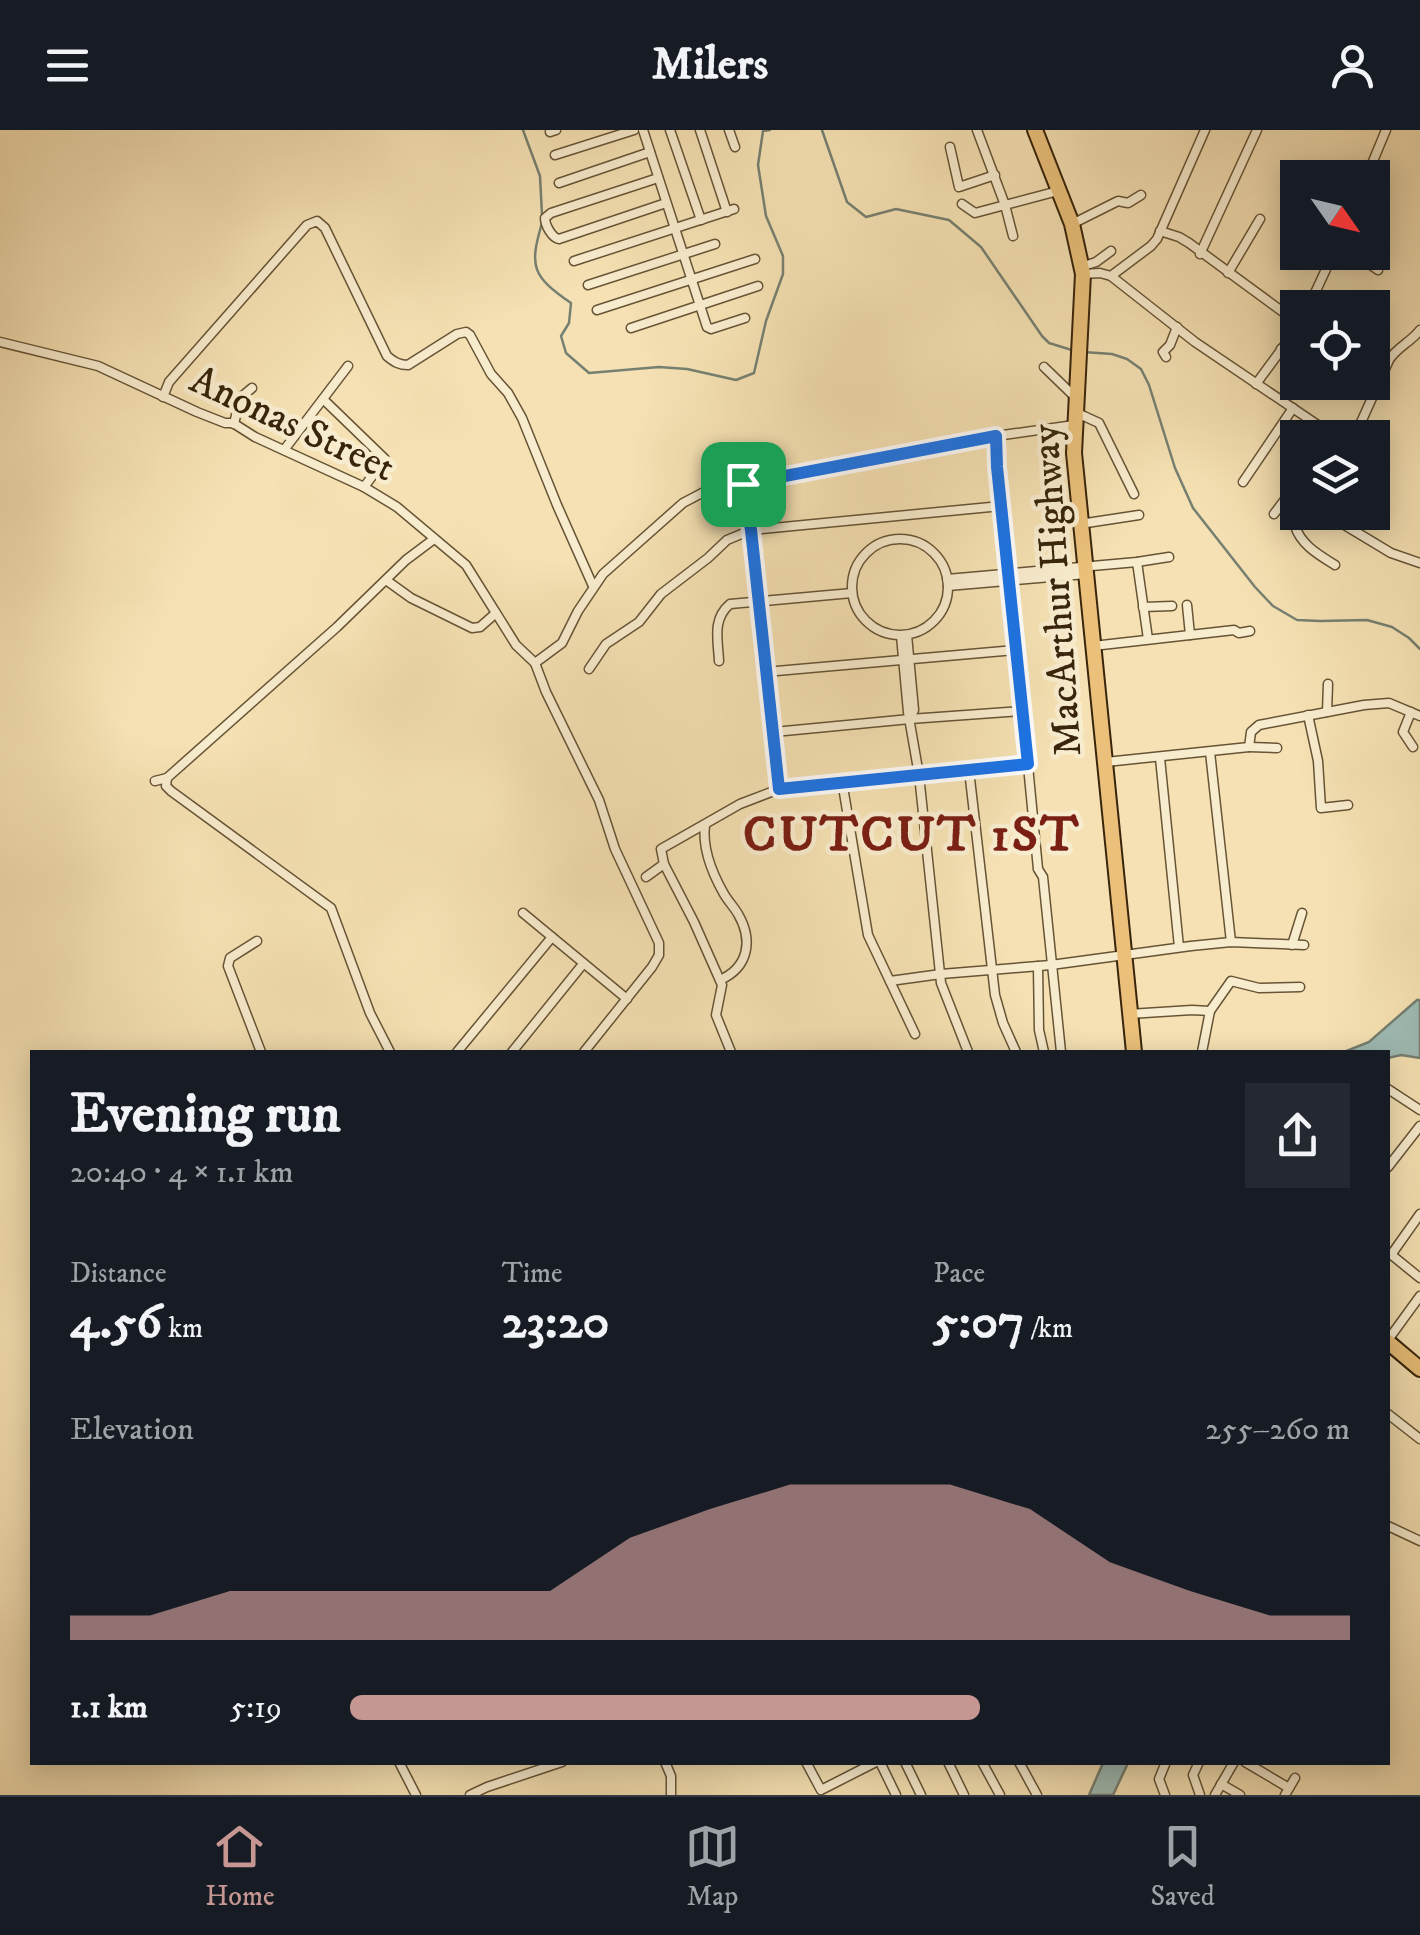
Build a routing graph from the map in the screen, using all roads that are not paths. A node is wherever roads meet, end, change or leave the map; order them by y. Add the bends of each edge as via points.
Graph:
1 (586, 130) edge
2 (634, 130) edge
3 (642, 130) edge
4 (670, 130) edge
5 (700, 130) edge
6 (729, 130) edge
7 (977, 130) edge
8 (1035, 130) edge
9 (1205, 130) edge
10 (1256, 130) edge
11 (1386, 130) edge
12 (590, 144) junction
13 (736, 147) dead end
14 (950, 148) dead end
15 (650, 152) junction
16 (555, 155) dead end
17 (1374, 160) edge
18 (995, 175) junction
19 (658, 178) junction
20 (558, 183) dead end
21 (1058, 192) junction
22 (1141, 195) dead end
23 (666, 203) junction
24 (962, 204) dead end
25 (1005, 205) junction
26 (1260, 218) dead end
27 (700, 220) junction
28 (1072, 224) junction
29 (674, 230) junction
30 (1160, 231) junction
31 (1013, 236) dead end
32 (715, 244) dead end
33 (1111, 251) dead end
34 (1200, 254) junction
35 (683, 255) junction
36 (755, 259) dead end
37 (574, 261) dead end
38 (1082, 271) junction
39 (1228, 273) junction
40 (1112, 276) junction
41 (692, 280) junction
42 (588, 285) dead end
43 (758, 286) dead end
44 (701, 305) junction
45 (597, 310) dead end
46 (1280, 312) edge
47 (745, 318) dead end
48 (1177, 327) junction
49 (631, 328) dead end
50 (1420, 330) edge
51 (0, 342) edge
52 (1280, 352) edge
53 (1166, 358) dead end
54 (348, 366) dead end
55 (1044, 367) dead end
56 (1256, 384) junction
57 (252, 388) dead end
58 (163, 396) junction
59 (323, 399) junction
60 (1293, 408) junction
61 (1075, 412) junction
62 (1310, 420) edge
63 (1362, 420) edge
64 (234, 424) junction
65 (996, 436) junction
66 (284, 450) junction
67 (1243, 482) dead end
68 (743, 484) junction
69 (364, 486) junction
70 (1134, 494) dead end
71 (1001, 506) junction
72 (1280, 506) edge
73 (1139, 514) dead end
74 (1274, 514) dead end
75 (891, 517) junction
76 (1080, 524) junction
77 (751, 530) junction
78 (1296, 530) edge
79 (1353, 530) edge
80 (895, 539) junction
81 (434, 540) junction
82 (1169, 557) dead end
83 (1136, 562) junction
84 (1420, 563) edge
85 (1335, 566) dead end
86 (1085, 570) junction
87 (1009, 577) junction
88 (386, 580) junction
89 (948, 583) junction
90 (593, 586) junction
91 (852, 593) junction
92 (758, 602) junction
93 (1187, 605) dead end
94 (1172, 606) dead end
95 (1143, 608) junction
96 (496, 614) junction
97 (1250, 631) dead end
98 (904, 635) junction
99 (1190, 635) junction
100 (1148, 639) junction
101 (1093, 646) junction
102 (1016, 650) junction
103 (906, 660) junction
104 (720, 661) dead end
105 (535, 663) junction
106 (589, 669) dead end
107 (765, 672) junction
108 (1328, 684) dead end
109 (1022, 710) junction
110 (1327, 712) junction
111 (1415, 714) edge
112 (1308, 715) junction
113 (910, 718) junction
114 (774, 732) junction
115 (1249, 747) junction
116 (1413, 747) dead end
117 (1277, 748) dead end
118 (1210, 752) junction
119 (1160, 758) junction
120 (1103, 763) junction
121 (1028, 764) junction
122 (969, 770) junction
123 (919, 775) junction
124 (167, 778) junction
125 (155, 781) dead end
126 (842, 782) junction
127 (779, 789) junction
128 (1348, 806) dead end
129 (705, 825) junction
130 (695, 830) junction
131 (703, 840) junction
132 (664, 864) junction
133 (646, 877) dead end
134 (523, 912) dead end
135 (1302, 913) dead end
136 (552, 937) junction
137 (257, 941) dead end
138 (1231, 942) junction
139 (1292, 945) junction
140 (1304, 945) dead end
141 (1180, 947) junction
142 (1124, 953) junction
143 (583, 964) junction
144 (1051, 965) junction
145 (1038, 966) junction
146 (992, 970) junction
147 (941, 974) junction
148 (720, 980) junction
149 (890, 981) junction
150 (1300, 986) dead end
151 (627, 998) junction
152 (1210, 1011) junction
153 (1129, 1014) junction
154 (915, 1034) dead end
155 (260, 1050) edge
156 (389, 1050) edge
157 (459, 1050) edge
158 (514, 1050) edge
159 (586, 1050) edge
160 (731, 1050) edge
161 (967, 1050) edge
162 (1015, 1050) edge
163 (1044, 1050) edge
164 (1061, 1050) edge
165 (1134, 1050) edge
166 (1202, 1050) edge
167 (1390, 1089) edge
168 (1420, 1110) edge
169 (1420, 1126) edge
170 (1390, 1164) edge
171 (1420, 1214) edge
172 (1390, 1253) edge
173 (1390, 1255) edge
174 (1420, 1278) edge
175 (1420, 1296) edge
176 (1390, 1338) edge
177 (1390, 1343) edge
178 (1420, 1369) edge
179 (1390, 1416) edge
180 (1420, 1439) edge
181 (1390, 1527) edge
182 (1420, 1541) edge
183 (400, 1765) edge
184 (553, 1765) edge
185 (667, 1765) edge
186 (808, 1765) edge
187 (872, 1765) edge
188 (880, 1765) edge
189 (906, 1765) edge
190 (949, 1765) edge
191 (984, 1765) edge
192 (1021, 1765) edge
193 (1165, 1765) edge
194 (1198, 1765) edge
195 (1232, 1765) edge
196 (1250, 1765) edge
197 (1295, 1778) dead end
198 (1222, 1784) junction
199 (1287, 1792) edge
200 (416, 1795) edge
201 (470, 1795) edge
202 (671, 1795) edge
203 (896, 1795) edge
204 (921, 1795) edge
205 (964, 1795) edge
206 (1000, 1795) edge
207 (1036, 1795) edge
208 (1164, 1795) edge
209 (1200, 1795) edge
210 (1215, 1795) edge
211 (1240, 1795) edge

1 - 12 street
2 - 12 street
3 - 15 street
4 - 27 street
5 - 27 street via 731,211
6 - 13 street
7 - 18 street
8 - 21 highway, MacArthur Highway
9 - 30 street
10 - 34 street
11 - 17 street
12 - 16 street
14 - 18 street via 959,186
15 - 19 street
15 - 20 street
18 - 25 street
19 - 23 street
19 - 23 street via 551,214 545,222 559,238
21 - 25 street
21 - 28 highway, MacArthur Highway
22 - 28 street
23 - 29 street
24 - 25 street via 975,212
25 - 31 street
26 - 39 street
27 - 29 street
28 - 38 highway, MacArthur Highway
29 - 35 street
29 - 37 street
30 - 34 street
30 - 40 street
32 - 35 street
33 - 38 street
34 - 39 street
35 - 41 street
35 - 42 street
36 - 41 street
38 - 40 street
38 - 61 highway, MacArthur Highway
39 - 46 street
40 - 48 street
41 - 44 street
41 - 45 street
43 - 44 street
44 - 47 street via 710,329
44 - 49 street
48 - 53 street
48 - 56 street
50 - 63 street via 1389,360
51 - 58 street, Anonas Street via 98,366
52 - 56 street
54 - 59 street
55 - 61 street
56 - 60 street
57 - 64 street via 240,399
58 - 64 street, Anonas Street
58 - 90 street via 229,312 317,221 391,360 408,365 457,334 470,334 522,418
59 - 66 street
59 - 69 street via 384,456
60 - 62 street
60 - 67 street
61 - 65 street
61 - 70 street via 1099,423
61 - 76 highway, MacArthur Highway
64 - 66 street, Anonas Street
65 - 68 street
65 - 71 street
66 - 69 street, Anonas Street
68 - 77 street
68 - 90 street via 682,503
69 - 81 street, Anonas Street
71 - 75 street
71 - 87 street
72 - 74 street
73 - 76 street
75 - 77 street
75 - 80 street
76 - 86 highway, MacArthur Highway
77 - 92 street
77 - 106 street via 726,540 661,594 638,622 606,644
78 - 85 street
79 - 84 street
80 - 89 street via 924,546
80 - 91 street via 867,552 852,578
81 - 88 street
81 - 96 street, Anonas Street via 466,565
82 - 83 street
83 - 86 street
83 - 95 street
86 - 87 street
86 - 101 highway, MacArthur Highway
87 - 89 street
87 - 102 street
88 - 96 street via 472,628
88 - 124 street
89 - 98 street via 933,622
90 - 105 street via 562,643
91 - 92 street
91 - 98 street via 874,628
92 - 104 street via 730,604 721,613
92 - 107 street
93 - 99 street
94 - 95 street
95 - 100 street
96 - 105 street, Anonas Street
97 - 99 street
98 - 103 street
99 - 100 street
100 - 101 street
101 - 120 highway, MacArthur Highway
102 - 103 street
102 - 109 street
103 - 107 street
103 - 113 street
105 - 151 street, Anonas Street via 659,943 656,961
107 - 114 street
108 - 110 street
109 - 113 street
109 - 121 street
110 - 111 street via 1389,703
110 - 112 street
111 - 116 street via 1403,732
112 - 115 street via 1259,725
112 - 128 street via 1321,808
113 - 114 street
113 - 123 street
114 - 127 street
115 - 117 street
115 - 118 street
118 - 119 street
118 - 138 street
119 - 120 street
119 - 141 street
120 - 142 highway, MacArthur Highway
121 - 122 street
121 - 144 street
122 - 123 street
122 - 146 street
123 - 126 street
123 - 147 street
124 - 125 street
124 - 156 street via 171,791 332,908
126 - 127 street
126 - 149 street via 868,935
127 - 129 street
129 - 130 street
129 - 131 street
130 - 131 street
130 - 132 street via 661,850
131 - 148 street via 747,938 742,962
132 - 133 street
132 - 148 street
134 - 136 street
135 - 139 street
136 - 143 street
136 - 157 street
137 - 155 street via 228,966
138 - 139 street
138 - 141 street
139 - 140 street
141 - 142 street
142 - 144 street
142 - 153 highway, MacArthur Highway
143 - 151 street
143 - 158 street
144 - 145 street
144 - 164 street
145 - 146 street
145 - 163 street
146 - 147 street
146 - 162 street
147 - 149 street
147 - 161 street
148 - 160 street via 716,1015
149 - 154 street
150 - 152 street via 1231,981
151 - 159 street
152 - 153 street
152 - 166 street
153 - 165 highway, MacArthur Highway
167 - 168 street
169 - 170 street
171 - 172 street
173 - 174 street
175 - 176 street
177 - 178 highway
179 - 180 street
181 - 182 street
183 - 200 street
184 - 201 street
185 - 202 street
186 - 187 street via 820,1790
188 - 203 street
189 - 204 street
190 - 205 street
191 - 206 street
192 - 207 street
193 - 208 street
194 - 209 street via 1193,1775
195 - 198 street
196 - 199 street
197 - 199 street
198 - 210 street
198 - 211 street

